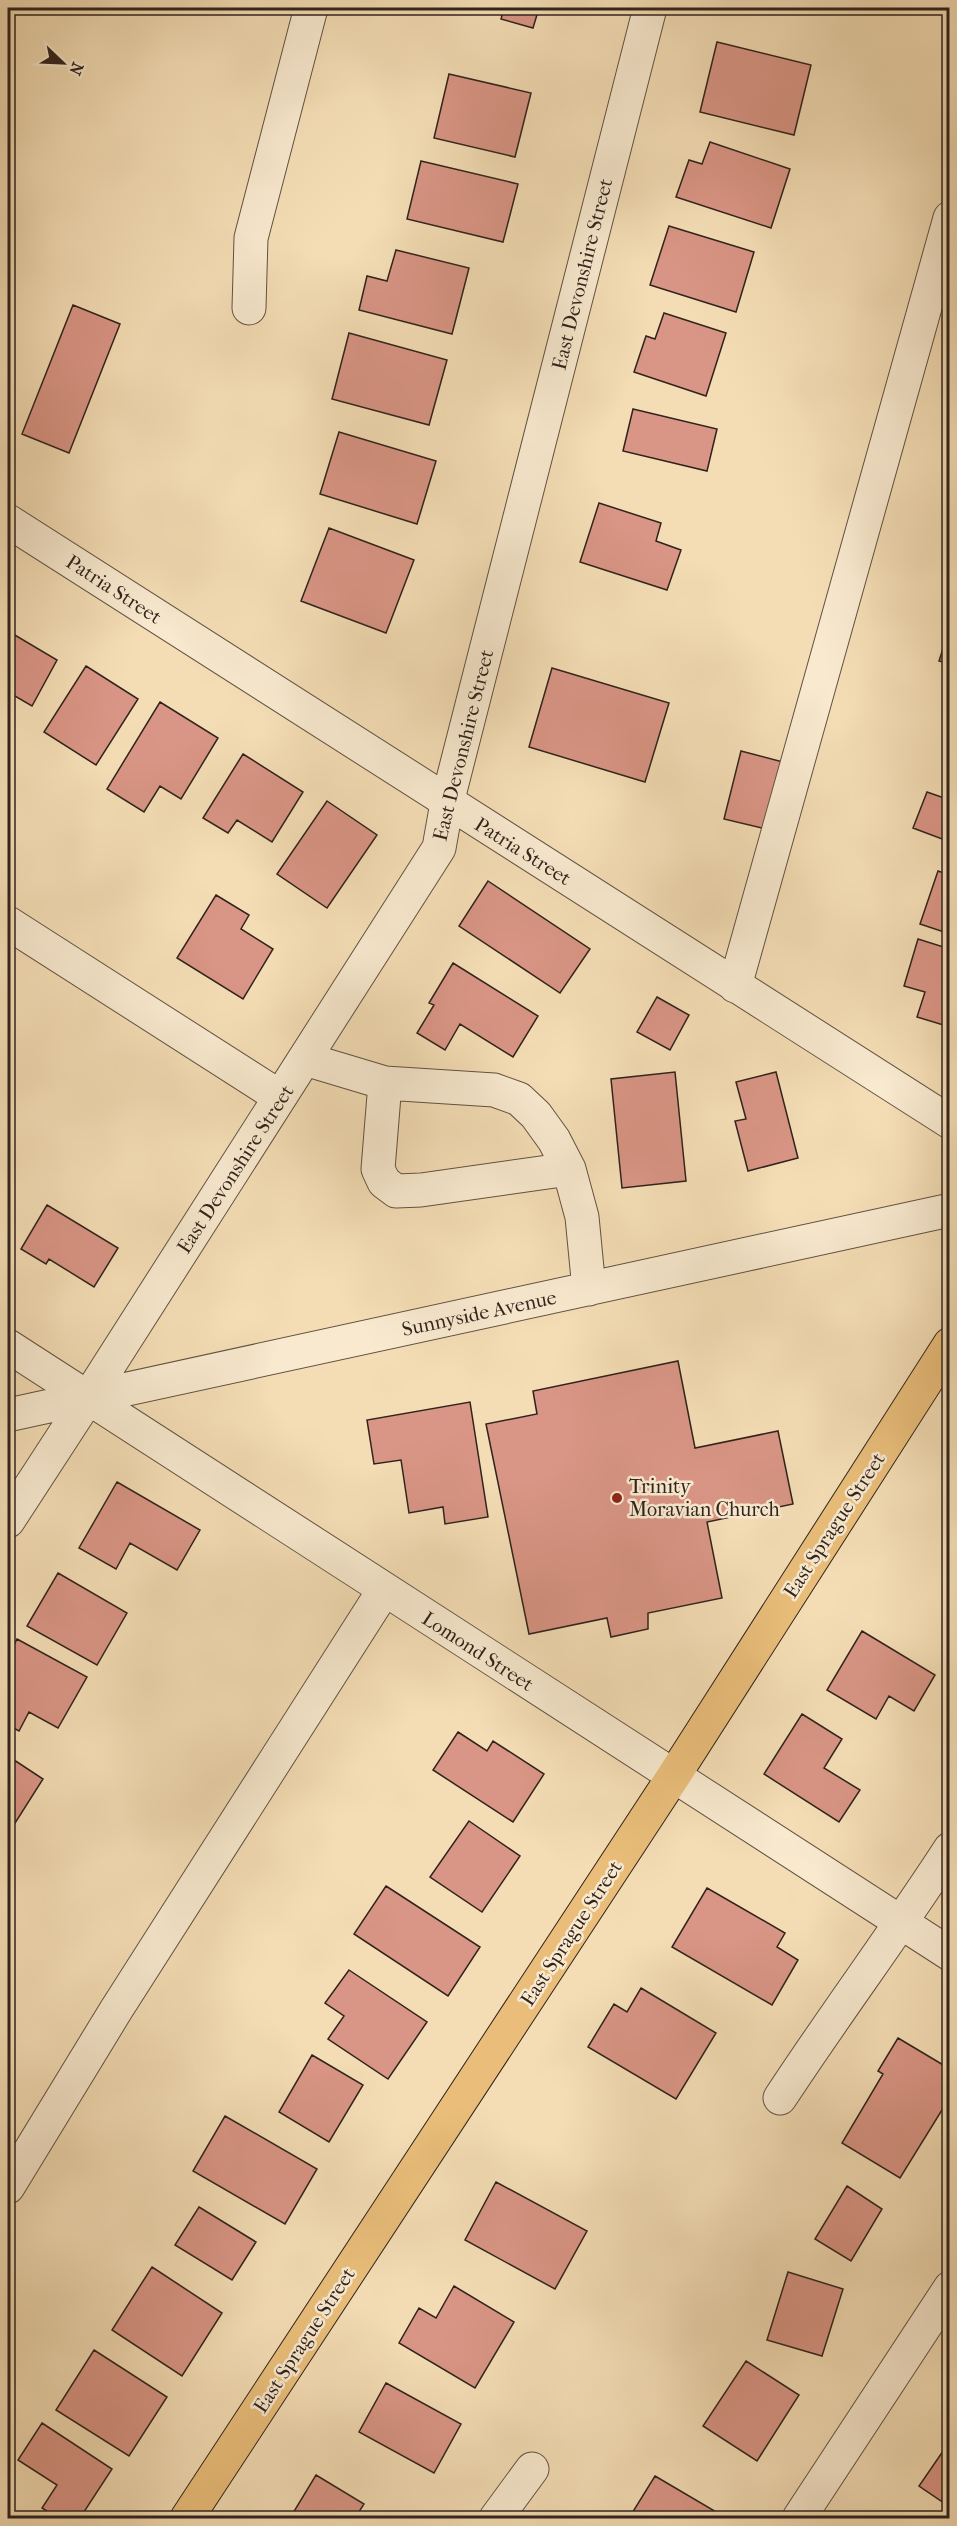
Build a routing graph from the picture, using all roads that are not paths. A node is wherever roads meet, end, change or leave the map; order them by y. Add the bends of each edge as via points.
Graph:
1 (650, 8) edge
2 (304, 10) edge
3 (950, 218) edge
4 (249, 308) dead end
5 (8, 521) edge
6 (447, 803) junction
7 (8, 923) edge
8 (735, 986) junction
9 (304, 1059) junction
10 (385, 1083) junction
11 (280, 1097) junction
12 (950, 1122) edge
13 (568, 1168) junction
14 (950, 1210) edge
15 (589, 1289) junction
16 (950, 1344) edge
17 (8, 1346) edge
18 (88, 1398) junction
19 (8, 1415) edge
20 (8, 1521) edge
21 (384, 1590) junction
22 (673, 1777) junction
23 (950, 1849) edge
24 (902, 1923) junction
25 (950, 1954) edge
26 (780, 2098) dead end
27 (8, 2187) edge
28 (950, 2288) edge
29 (532, 2469) dead end
30 (187, 2518) edge
31 (496, 2518) edge
32 (799, 2518) edge

1 - 6 street, East Devonshire Street
2 - 4 street via 251,238
3 - 8 street
5 - 6 street, Patria Street
6 - 8 street, Patria Street
6 - 9 street, East Devonshire Street via 439,848
7 - 11 street
8 - 12 street, Patria Street
9 - 10 street
9 - 11 street, East Devonshire Street
10 - 13 street via 494,1090 519,1099 554,1140
10 - 13 street via 378,1169 384,1182 396,1191
11 - 18 street, East Devonshire Street
13 - 15 street via 582,1217
14 - 15 street, Sunnyside Avenue
15 - 18 street, Sunnyside Avenue
16 - 22 main road, East Sprague Street
17 - 18 street, Lomond Street
18 - 19 street, Sunnyside Avenue
18 - 20 street, East Devonshire Street
18 - 21 street, Lomond Street
21 - 22 street, Lomond Street
21 - 27 street
22 - 24 street, Lomond Street
22 - 30 main road, East Sprague Street
23 - 24 street
24 - 25 street, Lomond Street
24 - 26 street
28 - 32 street
29 - 31 street

